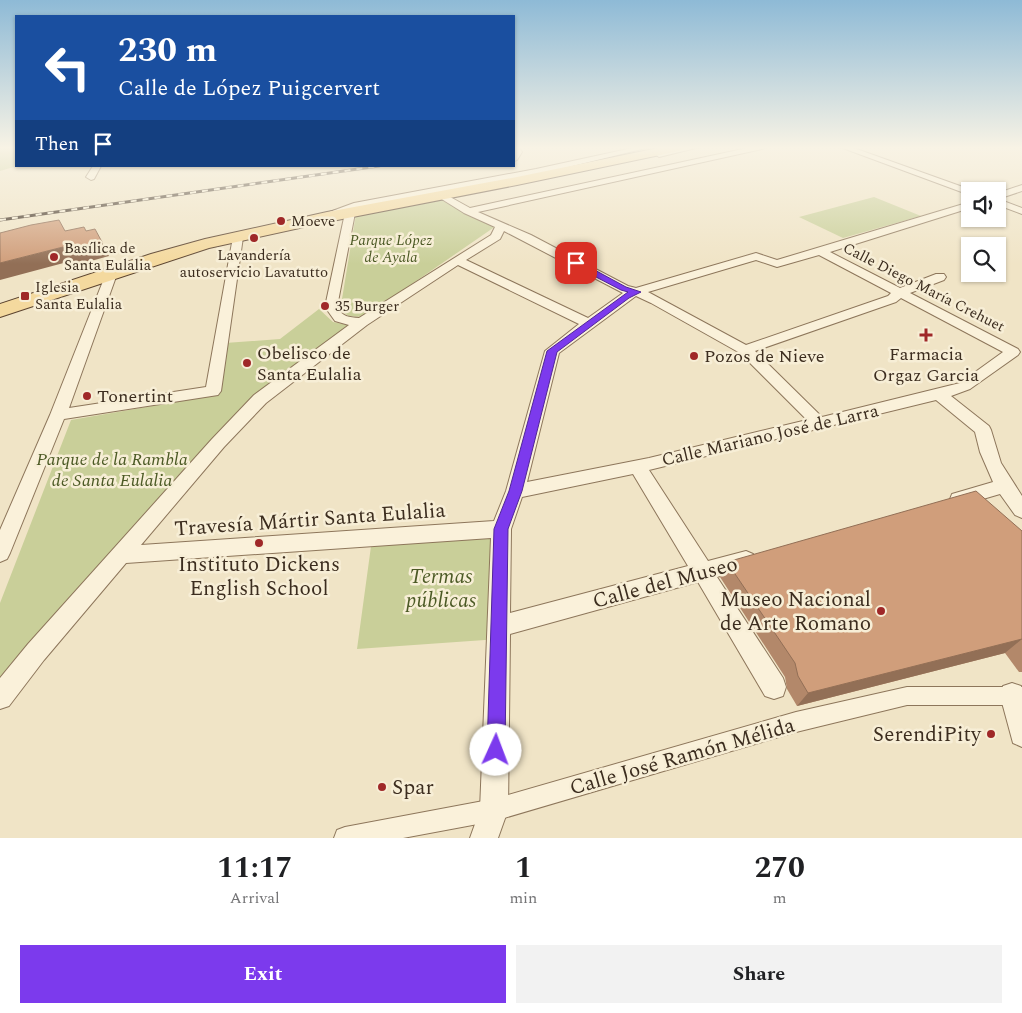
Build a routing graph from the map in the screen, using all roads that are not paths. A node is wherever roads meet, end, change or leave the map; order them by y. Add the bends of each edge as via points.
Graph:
1 (460, 186) edge
2 (492, 186) edge
3 (582, 186) edge
4 (1022, 188) edge
5 (1006, 193) edge
6 (443, 196) junction
7 (1006, 205) edge
8 (961, 208) edge
9 (468, 211) junction
10 (1022, 211) edge
11 (350, 213) junction
12 (328, 217) junction
13 (499, 231) junction
14 (238, 237) junction
15 (820, 251) junction
16 (457, 260) junction
17 (110, 274) junction
18 (940, 277) dead end
19 (636, 292) junction
20 (899, 293) junction
21 (0, 311) edge
22 (362, 322) junction
23 (589, 324) junction
24 (745, 350) junction
25 (1013, 352) joint
26 (938, 394) junction
27 (58, 415) junction
28 (820, 424) junction
29 (638, 467) junction
30 (1003, 486) junction
31 (515, 491) junction
32 (938, 505) edge
33 (1022, 510) edge
34 (501, 529) junction
35 (0, 553) edge
36 (122, 554) junction
37 (760, 556) edge
38 (704, 572) junction
39 (499, 626) junction
40 (774, 688) dead end
41 (1017, 696) edge
42 (0, 697) edge
43 (1022, 734) edge
44 (494, 810) junction
45 (345, 838) edge
46 (484, 838) edge

1 - 12 street via 354,206
2 - 6 main road
3 - 9 street
4 - 5 street
6 - 9 street
6 - 11 main road
7 - 10 street
8 - 15 street
9 - 13 street
11 - 12 main road
11 - 22 street via 331,307 334,315 344,320
12 - 14 main road
13 - 16 street
13 - 19 street via 523,235 624,289
14 - 17 main road
14 - 27 street via 213,391
15 - 19 street via 777,264 756,256
15 - 20 street, Calle Diego María Crehuet
16 - 22 street
16 - 23 street
17 - 21 main road
17 - 27 street
18 - 20 street
19 - 23 street
19 - 24 street
20 - 24 street via 892,299
20 - 25 street, Calle Diego María Crehuet
22 - 36 street via 260,399 218,442
23 - 31 street via 552,351
24 - 28 street
25 - 26 street, Calle Mariano José de Larra via 964,386
26 - 28 street, Calle Mariano José de Larra
26 - 30 street via 983,430 986,448
27 - 35 street
28 - 29 street, Calle Mariano José de Larra
29 - 31 street, Calle Mariano José de Larra
29 - 38 street
30 - 32 street
30 - 33 street
31 - 34 street
34 - 36 street, Travesía Mártir Santa Eulalia
34 - 39 street
36 - 42 street
37 - 38 street, Calle del Museo
38 - 39 street, Calle del Museo
38 - 40 street
39 - 44 street
41 - 43 street
41 - 44 street, Calle José Ramón Mélida via 907,696 796,722
44 - 45 street, Calle José Ramón Mélida
44 - 46 street

